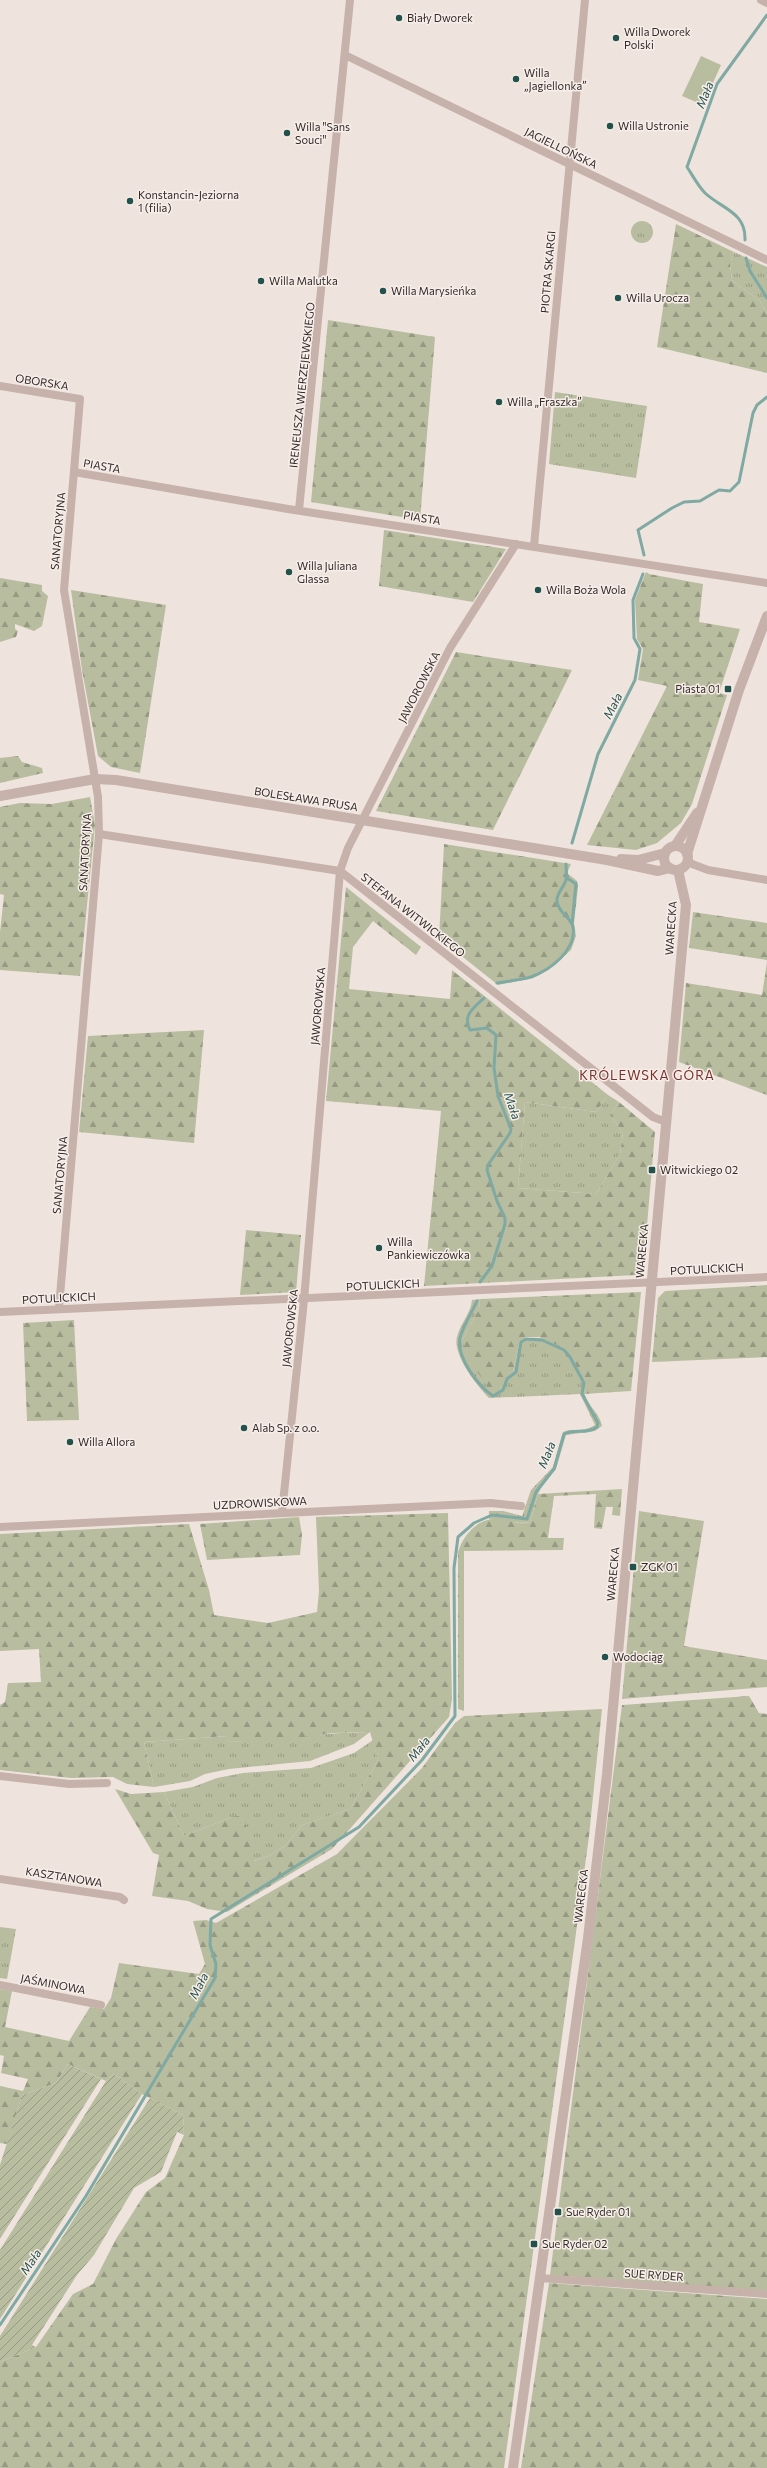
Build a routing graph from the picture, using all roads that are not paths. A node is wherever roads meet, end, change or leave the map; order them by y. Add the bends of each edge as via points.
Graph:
1 (350, 0) edge
2 (585, 0) edge
3 (761, 0) edge
4 (767, 3) edge
5 (345, 55) junction
6 (569, 164) junction
7 (767, 260) edge
8 (0, 386) edge
9 (80, 399) joint
10 (74, 472) junction
11 (299, 510) junction
12 (516, 544) junction
13 (534, 546) junction
14 (767, 583) edge
15 (767, 616) edge
16 (95, 779) junction
17 (0, 796) edge
18 (704, 799) junction
19 (364, 820) junction
20 (99, 834) junction
21 (675, 846) junction
22 (665, 853) junction
23 (687, 858) junction
24 (607, 860) junction
25 (674, 869) junction
26 (340, 871) junction
27 (767, 880) edge
28 (666, 1122) junction
29 (767, 1277) edge
30 (652, 1283) junction
31 (304, 1300) junction
32 (60, 1308) junction
33 (0, 1312) edge
34 (521, 1506) dead end
35 (282, 1513) junction
36 (0, 1527) edge
37 (0, 1776) edge
38 (107, 1783) dead end
39 (0, 1879) edge
40 (124, 1900) dead end
41 (0, 1985) edge
42 (101, 2005) dead end
43 (540, 2278) junction
44 (767, 2294) edge
45 (513, 2468) edge

1 - 5 street, IRENEUSZA WIERZEJEWSKIEGO
2 - 6 street, PIOTRA SKARGI
3 - 4 street
5 - 6 street, JAGIELLOŃSKA
5 - 11 street, IRENEUSZA WIERZEJEWSKIEGO
6 - 7 street, JAGIELLOŃSKA
6 - 13 street, PIOTRA SKARGI
8 - 9 street, OBORSKA
9 - 10 street, SANATORYJNA
10 - 11 street, PIASTA
10 - 16 street, SANATORYJNA via 64,590
11 - 12 street, PIASTA
12 - 13 street, PIASTA
12 - 19 street, JAWOROWSKA via 450,648
13 - 14 street, PIASTA
15 - 18 street
16 - 17 street, BOLESŁAWA PRUSA
16 - 19 street, BOLESŁAWA PRUSA via 116,780
16 - 20 street, SANATORYJNA
18 - 21 street
18 - 23 street
19 - 24 street, BOLESŁAWA PRUSA
19 - 26 street, JAWOROWSKA via 348,848
20 - 26 street, STEFANA WITWICKIEGO
20 - 32 street, SANATORYJNA
21 - 22 street
21 - 23 street via 683,848
22 - 24 street, BOLESŁAWA PRUSA via 638,860
22 - 25 street via 665,862
23 - 25 street via 684,867
23 - 27 street via 708,870
24 - 25 street, BOLESŁAWA PRUSA via 658,871
25 - 28 street, WARECKA via 686,906
26 - 28 street, STEFANA WITWICKIEGO via 653,1117
26 - 31 street, JAWOROWSKA
28 - 30 street, WARECKA
29 - 30 street, POTULICKICH
30 - 31 street, POTULICKICH
30 - 43 street, WARECKA via 607,1774 588,1938
31 - 32 street, POTULICKICH
31 - 35 street, JAWOROWSKA
32 - 33 street, POTULICKICH
34 - 35 street, UZDROWISKOWA via 491,1504
35 - 36 street, UZDROWISKOWA
37 - 38 street via 69,1784
39 - 40 street, KASZTANOWA via 120,1897
41 - 42 street, JAŚMINOWA
43 - 44 street, SUE RYDER
43 - 45 street, WARECKA

